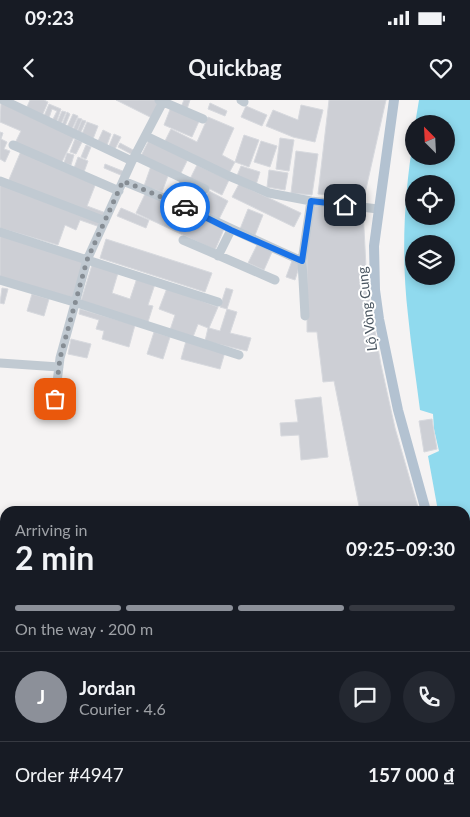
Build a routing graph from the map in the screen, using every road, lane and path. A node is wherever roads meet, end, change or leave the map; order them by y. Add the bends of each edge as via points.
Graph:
1 (2, 100) edge
2 (394, 100) edge
3 (162, 101) edge
4 (203, 118) dead end
5 (146, 136) junction
6 (13, 145) dead end
7 (134, 158) junction
8 (0, 181) edge
9 (123, 181) junction
10 (205, 189) dead end
11 (119, 191) junction
12 (311, 201) junction
13 (378, 209) junction
14 (105, 221) junction
15 (231, 230) junction
16 (0, 232) edge
17 (183, 240) dead end
18 (218, 256) junction
19 (87, 260) junction
20 (302, 261) junction
21 (0, 280) edge
22 (275, 280) dead end
23 (74, 302) junction
24 (218, 302) dead end
25 (305, 316) dead end
26 (239, 355) dead end
27 (0, 363) edge
28 (59, 367) junction
29 (53, 414) dead end
30 (425, 506) edge

1 - 7 street
2 - 13 main road, Lộ Vòng Cung
3 - 4 street
3 - 5 street
5 - 7 street
5 - 12 street via 268,193
6 - 11 street
7 - 9 street
7 - 10 street
8 - 14 street
9 - 11 street
9 - 15 street
11 - 14 street
12 - 13 street
12 - 20 street
13 - 30 main road, Lộ Vòng Cung via 374,246 379,319 398,410
14 - 19 street
15 - 18 street
15 - 20 street
16 - 19 street
17 - 18 street
18 - 22 street
19 - 23 street
19 - 24 street
20 - 25 street
21 - 23 street
23 - 26 street
23 - 28 street
27 - 28 street
28 - 29 street

